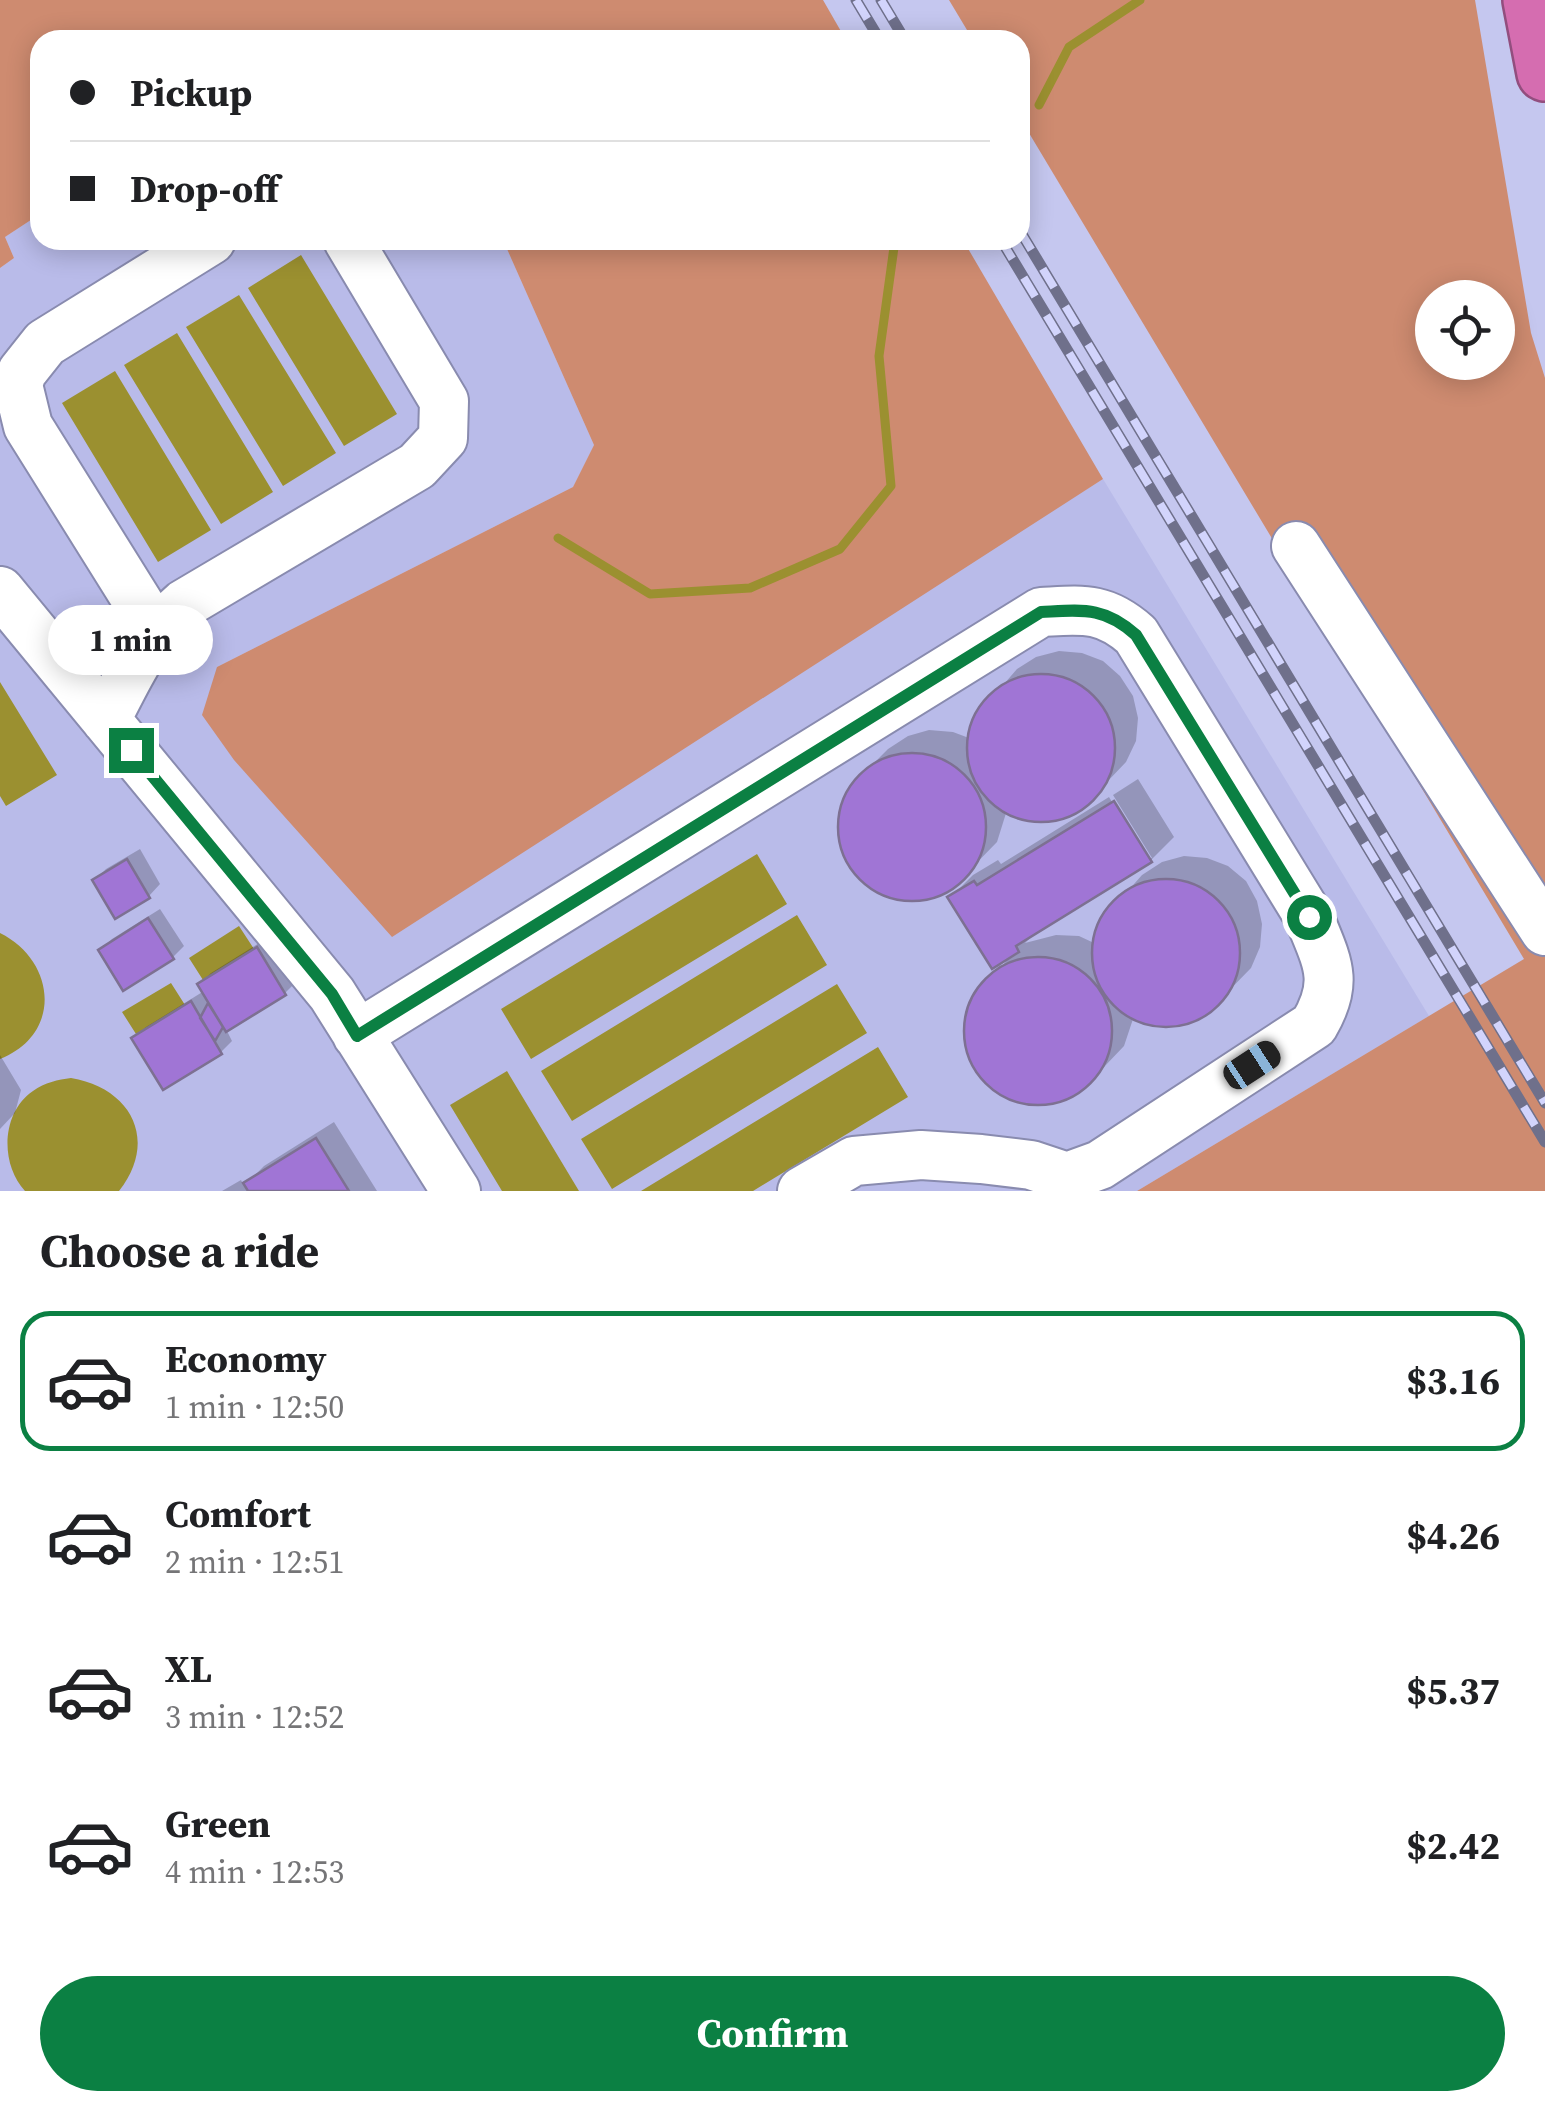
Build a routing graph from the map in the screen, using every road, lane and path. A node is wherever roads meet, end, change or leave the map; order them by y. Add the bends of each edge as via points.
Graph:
1 (1531, 0) edge
2 (1545, 73) edge
3 (195, 250) edge
4 (354, 250) edge
5 (1296, 546) dead end
6 (0, 591) edge
7 (156, 631) junction
8 (106, 720) junction
9 (1545, 931) edge
10 (357, 1036) junction
11 (456, 1191) edge
12 (802, 1191) edge

1 - 2 highway
3 - 7 lane via 45,343 18,385 28,426
4 - 7 lane via 444,401 443,438 417,466 184,604
5 - 9 lane
6 - 8 lane
7 - 8 lane
8 - 10 lane via 332,994
10 - 11 lane
10 - 12 lane via 1041,612 1090,609 1118,619 1136,635 1309,917 1329,966 1328,1001 1314,1026 1100,1165 1067,1177 1031,1165 921,1156 854,1161

